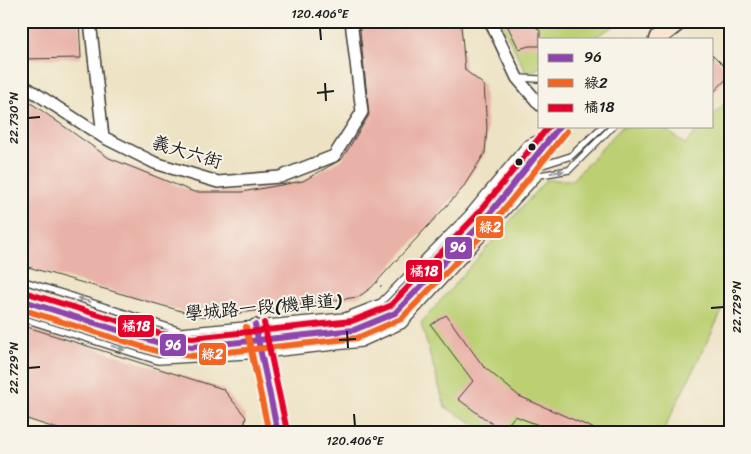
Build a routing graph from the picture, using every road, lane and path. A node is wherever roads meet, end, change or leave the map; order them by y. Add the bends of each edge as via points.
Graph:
1 (90, 21) edge
2 (351, 21) edge
3 (490, 21) edge
4 (680, 21) edge
5 (658, 38) edge
6 (517, 78) junction
7 (538, 79) edge
8 (21, 88) edge
9 (538, 103) edge
10 (557, 128) edge
11 (558, 128) edge
12 (601, 128) edge
13 (611, 128) edge
14 (103, 137) junction
15 (526, 170) junction
16 (21, 280) edge
17 (21, 300) edge
18 (21, 318) edge
19 (255, 325) junction
20 (260, 348) junction
21 (278, 433) edge

1 - 14 street
2 - 14 street, 義大六街 via 362,112 334,156 280,178 218,182 155,163
3 - 6 street
4 - 5 main road
6 - 7 lane
6 - 9 street
8 - 14 street, 義大六街 via 29,89
10 - 19 lane, 學城路一段(機車道) via 526,144 467,215 381,302 345,316
11 - 15 main road
12 - 15 lane via 571,156
20 -> 13 lane via 362,344 403,324 540,175 568,170
15 - 20 main road via 483,222 395,312 354,330
19 -> 16 lane, 學城路一段(機車道) via 181,331
17 - 20 main road via 159,343
18 -> 20 lane via 158,361
19 - 20 street
20 - 21 street

